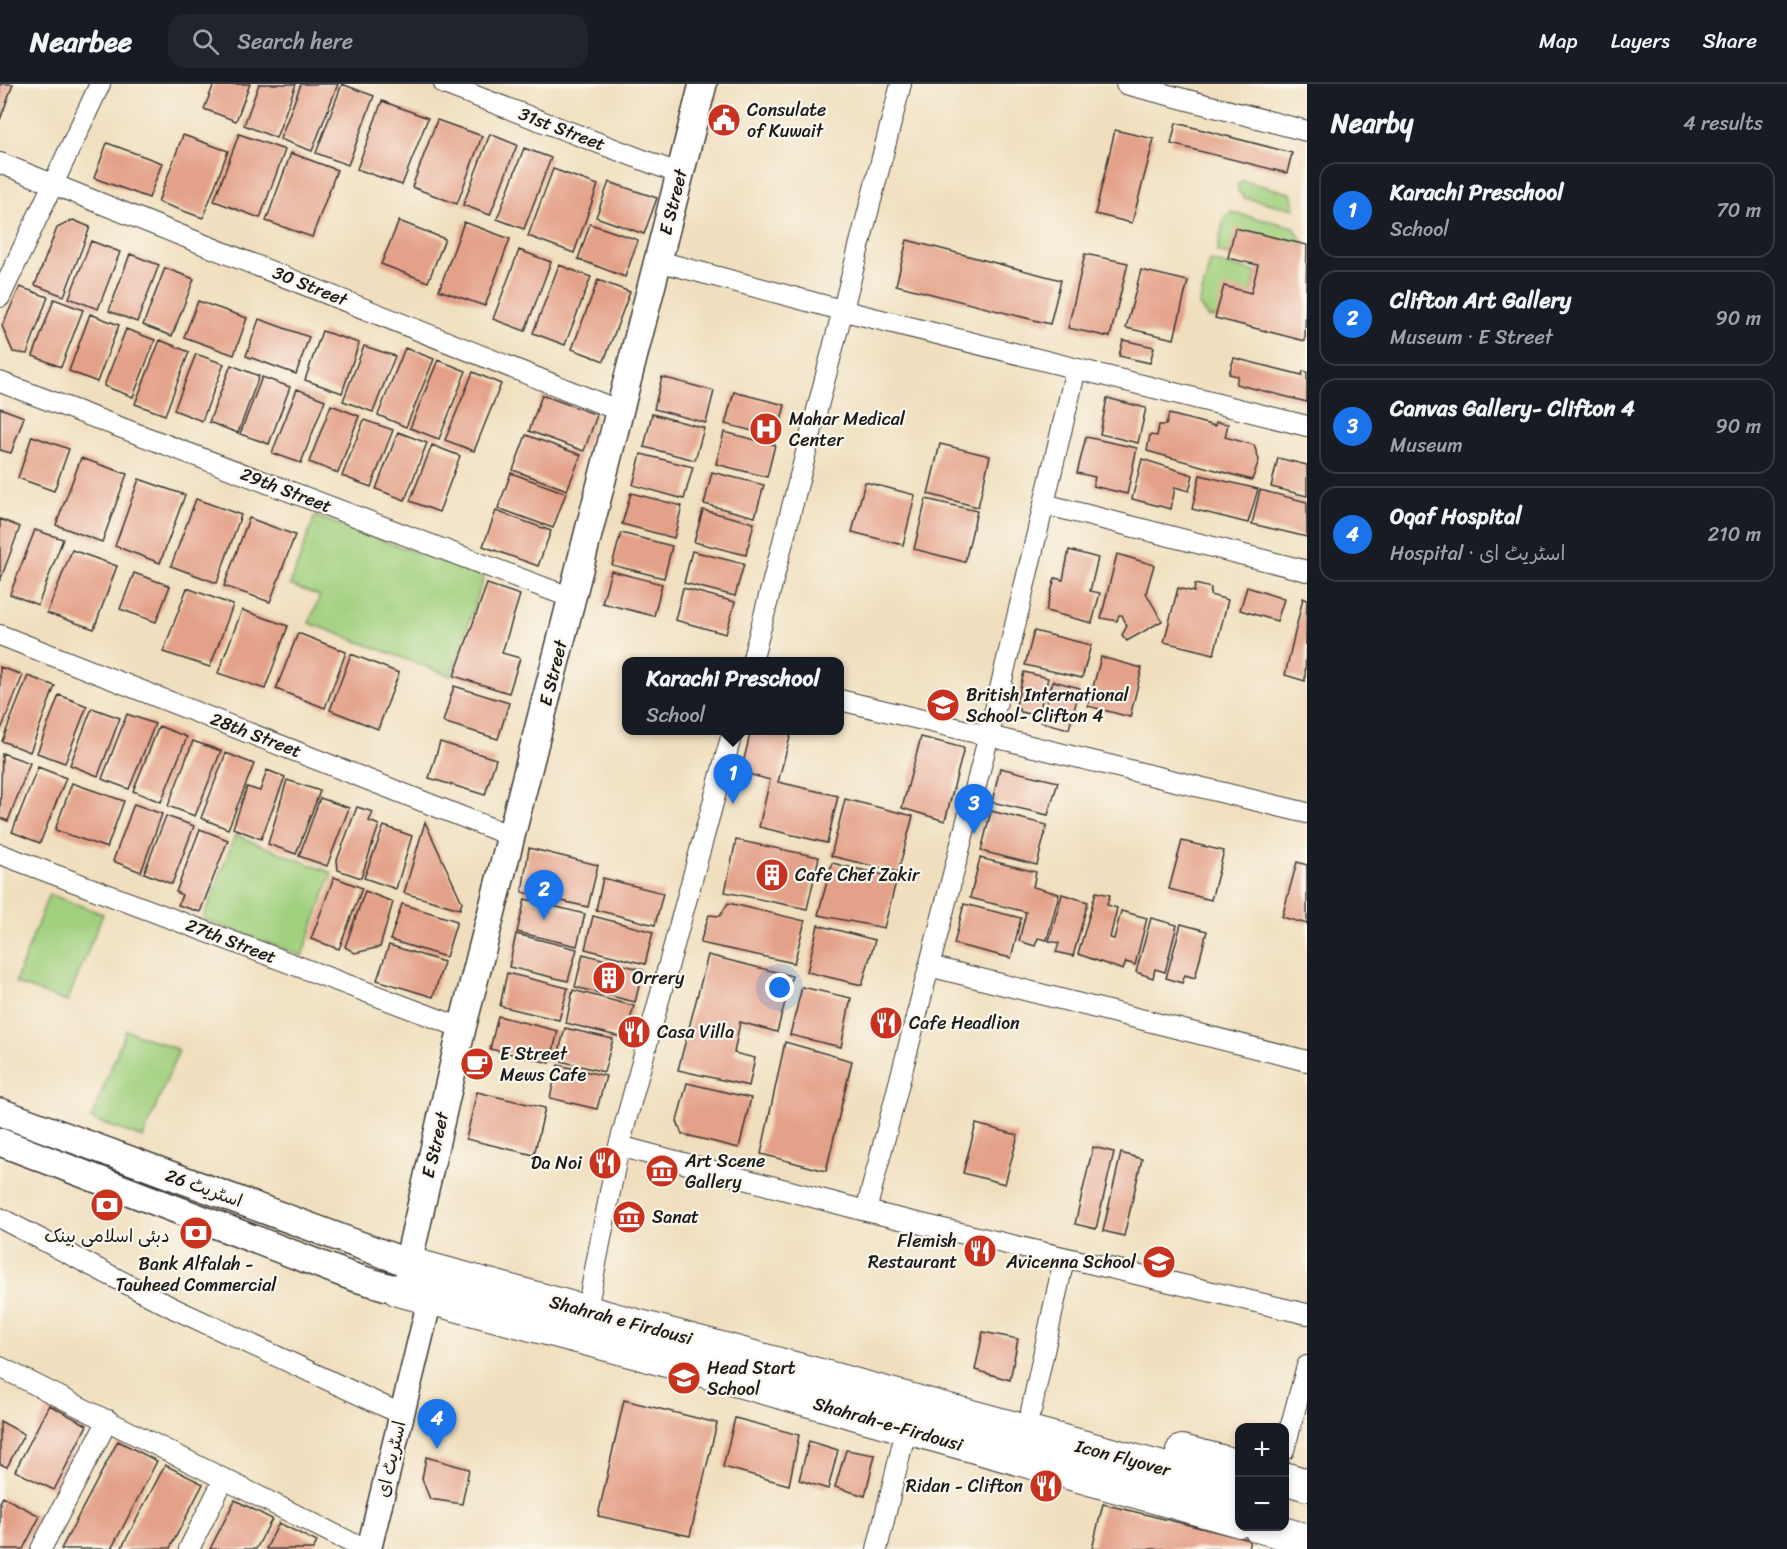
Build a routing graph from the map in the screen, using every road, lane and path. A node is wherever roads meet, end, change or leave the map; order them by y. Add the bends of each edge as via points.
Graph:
1 (100, 84) edge
2 (444, 84) edge
3 (703, 84) edge
4 (901, 84) edge
5 (1126, 84) edge
6 (1307, 131) edge
7 (0, 163) edge
8 (680, 174) junction
9 (53, 183) junction
10 (658, 261) junction
11 (0, 297) edge
12 (845, 311) junction
13 (1076, 369) junction
14 (0, 382) edge
15 (620, 411) junction
16 (1307, 426) edge
17 (1044, 504) junction
18 (1307, 571) edge
19 (572, 598) junction
20 (0, 635) edge
21 (753, 657) edge
22 (844, 701) edge
23 (733, 735) edge
24 (989, 735) junction
25 (1307, 813) edge
26 (511, 836) junction
27 (0, 854) edge
28 (929, 966) junction
29 (462, 1028) junction
30 (1307, 1060) edge
31 (0, 1112) edge
32 (0, 1142) edge
33 (619, 1146) junction
34 (866, 1211) junction
35 (0, 1218) edge
36 (1064, 1259) junction
37 (403, 1277) junction
38 (430, 1299) junction
39 (587, 1310) junction
40 (1307, 1314) edge
41 (1307, 1366) edge
42 (0, 1367) edge
43 (401, 1414) junction
44 (1019, 1419) junction
45 (108, 1420) junction
46 (906, 1430) junction
47 (1289, 1432) edge
48 (1235, 1465) edge
49 (224, 1479) junction
50 (1289, 1480) edge
51 (1307, 1485) edge
52 (1235, 1488) edge
53 (1289, 1502) edge
54 (1307, 1506) edge
55 (1235, 1520) edge
56 (1273, 1531) edge
57 (1307, 1540) edge
58 (333, 1542) edge
59 (41, 1549) edge
60 (189, 1549) edge
61 (364, 1549) edge
62 (369, 1549) edge
63 (877, 1549) edge

1 - 9 street
2 - 8 street, 31st Street
3 - 8 main road, E Street
4 - 12 street
5 - 6 street
7 - 9 street, 30 Street
8 - 10 main road, E Street
9 - 11 street
9 - 15 street, 30 Street
10 - 12 street
10 - 15 main road, E Street
12 - 13 street
12 - 21 street
13 - 16 street
13 - 17 street
14 - 19 street, 29th Street
15 - 19 main road, E Street
17 - 18 street
17 - 24 street
19 - 26 main road, E Street
20 - 26 street, 28th Street
22 - 24 street
23 - 33 street
24 - 25 street
24 - 28 street
26 - 29 main road, E Street
27 - 29 street, 27th Street
28 - 30 street
28 - 34 street
29 - 37 main road, E Street
31 - 37 main road, اسٹریٹ 26
32 - 37 main road, اسٹریٹ 26 via 352,1277
33 - 34 street
33 - 39 street
34 - 36 street
35 - 43 street via 175,1309
36 - 40 street
36 - 44 street
37 - 38 main road, Shahrah-e-Firdousi
37 - 39 main road, Shahrah e Firdousi
38 - 43 street, اسٹریٹ ای
38 - 46 main road, Shahrah-e-Firdousi via 638,1353
39 - 44 main road, Shahrah e Firdousi via 938,1407
41 - 47 street
42 - 45 street
43 - 62 street, اسٹریٹ ای
44 - 48 main road
44 - 52 main road, Icon Flyover
45 - 49 street
45 - 59 street
46 - 55 main road, Shahrah-e-Firdousi
46 - 63 street
49 - 58 street
49 - 60 street
50 - 51 main road
53 - 54 main road
56 - 57 main road
58 - 61 street

